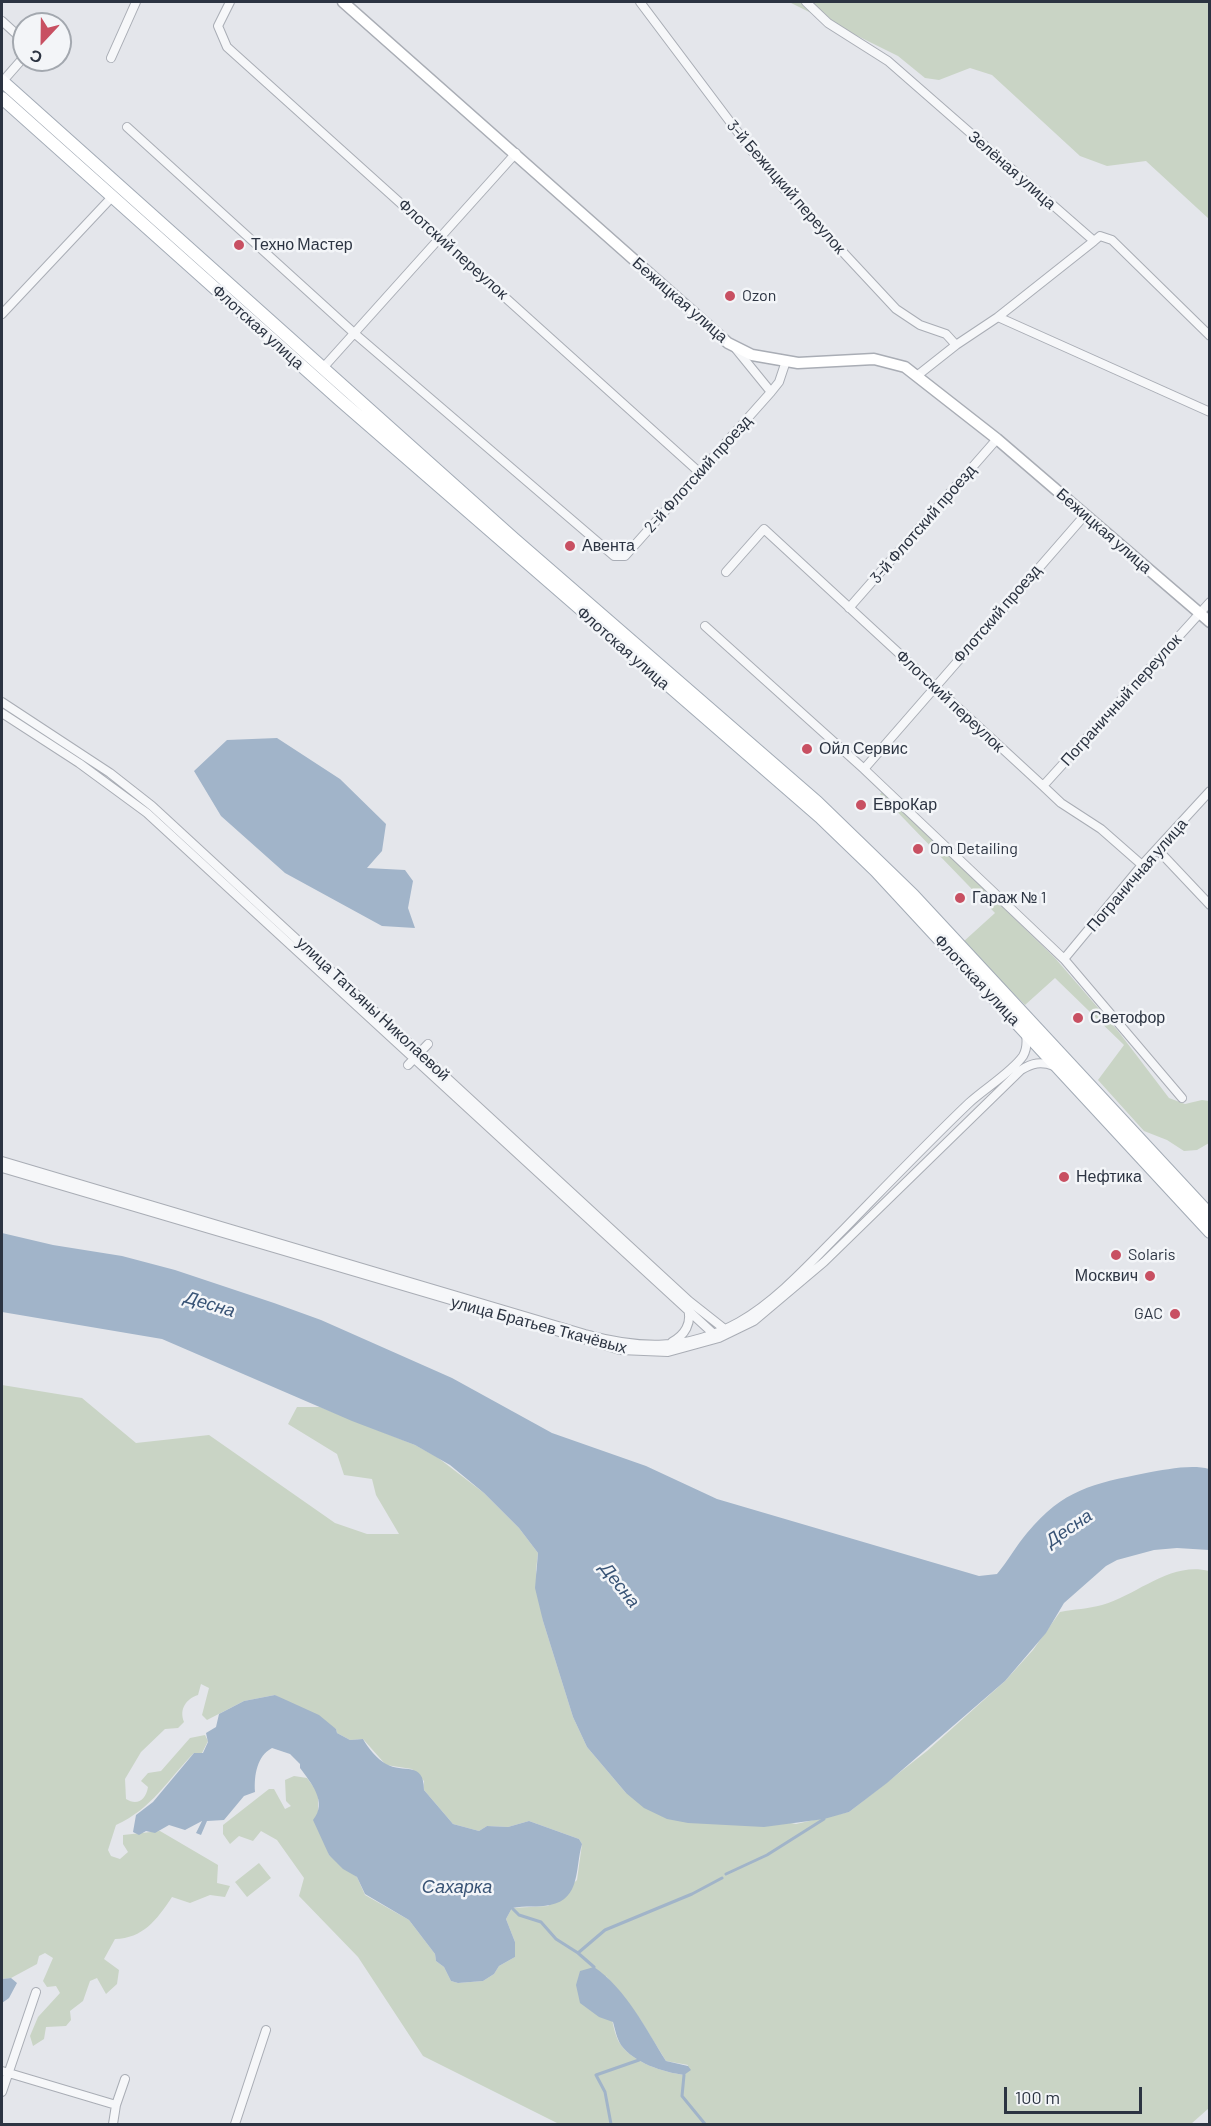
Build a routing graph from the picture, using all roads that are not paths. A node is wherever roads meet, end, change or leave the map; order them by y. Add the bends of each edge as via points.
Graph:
1 (136, 2) edge
2 (230, 2) edge
3 (343, 2) edge
4 (640, 2) edge
5 (806, 2) edge
6 (111, 58) dead end
7 (12, 71) edge
8 (2, 82) edge
9 (2, 98) edge
10 (128, 127) dead end
11 (516, 153) junction
12 (112, 196) junction
13 (441, 238) junction
14 (1094, 241) junction
15 (2, 314) edge
16 (998, 317) junction
17 (354, 333) junction
18 (1209, 336) edge
19 (956, 345) junction
20 (735, 347) junction
21 (786, 361) junction
22 (322, 369) junction
23 (918, 375) junction
24 (771, 392) junction
25 (1209, 412) edge
26 (997, 439) junction
27 (699, 471) junction
28 (1085, 515) junction
29 (726, 572) dead end
30 (1209, 602) edge
31 (849, 608) junction
32 (1199, 613) junction
33 (1209, 621) edge
34 (705, 626) dead end
35 (933, 686) junction
36 (2, 702) edge
37 (2, 713) edge
38 (864, 769) junction
39 (1043, 786) junction
40 (1209, 791) edge
41 (1158, 850) junction
42 (1142, 865) junction
43 (1209, 905) edge
44 (1064, 959) junction
45 (1026, 1033) junction
46 (428, 1044) dead end
47 (418, 1055) junction
48 (408, 1065) dead end
49 (1060, 1068) junction
50 (1182, 1098) dead end
51 (2, 1161) edge
52 (2, 1168) edge
53 (1209, 1215) edge
54 (1209, 1232) edge
55 (691, 1306) junction
56 (729, 1329) junction
57 (716, 1336) junction
58 (668, 1345) junction
59 (36, 1992) dead end
60 (266, 2030) dead end
61 (5, 2072) edge
62 (125, 2079) dead end
63 (2, 2092) edge
64 (116, 2104) junction
65 (113, 2124) edge
66 (236, 2124) edge

1 - 6 street
2 - 13 street, Флотский переулок via 218,32 226,47
3 - 11 street, Бежицкая улица
4 - 19 street, 3-й Бежицкий переулок via 785,190 896,309 920,325 946,334
5 - 14 street, Зелёная улица via 828,22 888,61
7 - 8 street
8 - 22 main road, Флотская улица
9 - 12 main road, Флотская улица
10 - 17 street
11 - 13 street
11 - 20 street, Бежицкая улица via 718,336
12 - 15 street
12 - 45 main road, Флотская улица via 610,637 820,817 876,871
13 - 17 street
13 - 27 street, Флотский переулок
14 - 16 street
14 - 18 street, Зелёная улица via 1100,236 1112,240
16 - 19 street
16 - 25 street
17 - 22 street
17 - 27 street, 2-й Флотский проезд via 614,556 626,555
19 - 23 street
20 - 21 street, Бежицкая улица via 752,355
20 - 24 street
21 - 23 street, Бежицкая улица via 874,359
21 - 24 street, 2-й Флотский проезд
22 - 53 main road, Флотская улица via 880,861
23 - 26 street, Бежицкая улица
24 - 27 street, 2-й Флотский проезд
26 - 28 street, Бежицкая улица
26 - 31 street, 3-й Флотский проезд
28 - 32 street, Бежицкая улица
28 - 35 street, Флотский проезд
29 - 31 street, Флотский переулок via 764,530
30 - 32 street
31 - 35 street, Флотский переулок
32 - 33 street, Бежицкая улица
32 - 39 street, Пограничный переулок
34 - 38 street
35 - 38 street, Флотский проезд
35 - 39 street, Флотский переулок
36 - 47 street, улица Татьяны Николаевой via 123,782 152,806
37 - 47 street, улица Татьяны Николаевой via 147,813
38 - 44 street
39 - 42 street, Флотский переулок
40 - 41 street, Пограничная улица
41 - 42 street, Пограничная улица
41 - 43 street
42 - 44 street, Пограничная улица
44 - 50 street
45 - 49 main road, Флотская улица
45 - 56 street, улица Братьев Ткачёвых via 1024,1054 1016,1064 968,1104 809,1264
46 - 47 street
47 - 48 street
47 - 55 street, улица Татьяны Николаевой
49 - 54 main road, Флотская улица
49 - 56 street, улица Братьев Ткачёвых via 1046,1063 1021,1070 791,1292 754,1321
51 - 58 street, улица Братьев Ткачёвых via 621,1344
52 - 57 street, улица Братьев Ткачёвых via 620,1350 668,1352
55 - 56 street
55 - 57 street, улица Татьяны Николаевой
55 - 58 street via 685,1332
56 - 57 street, улица Братьев Ткачёвых
57 - 58 street, улица Братьев Ткачёвых
59 - 61 street
60 - 66 street
61 - 63 street
61 - 64 street
62 - 64 street
64 - 65 street

